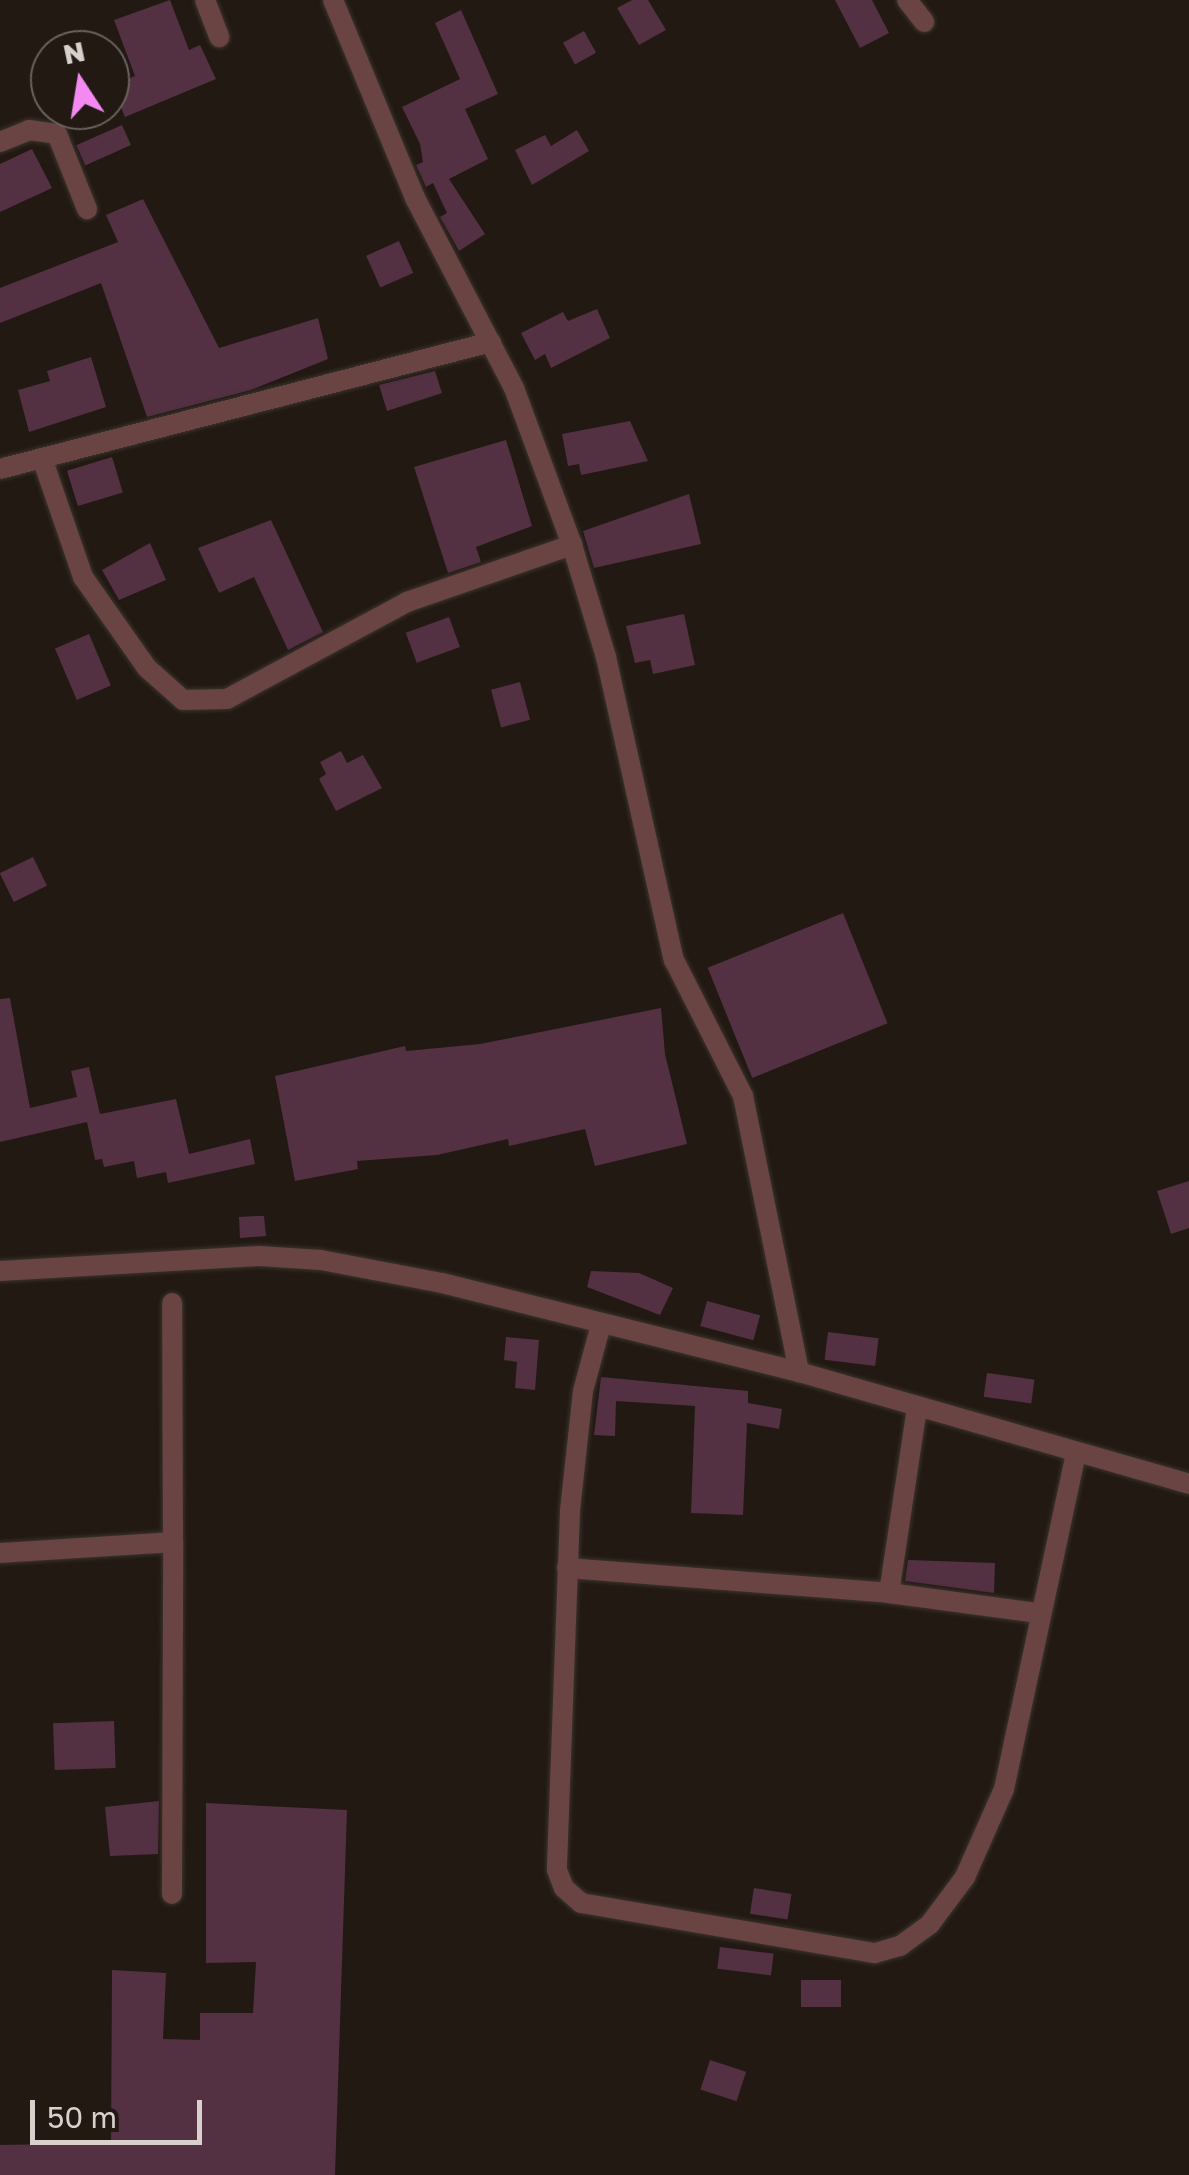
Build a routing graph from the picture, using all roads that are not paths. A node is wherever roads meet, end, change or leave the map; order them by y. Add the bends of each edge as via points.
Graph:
1 (206, 0) edge
2 (334, 0) edge
3 (908, 0) edge
4 (924, 22) dead end
5 (219, 36) dead end
6 (0, 142) edge
7 (87, 209) dead end
8 (490, 342) junction
9 (42, 458) junction
10 (0, 468) edge
11 (572, 545) junction
12 (0, 1271) edge
13 (172, 1303) dead end
14 (600, 1328) junction
15 (799, 1372) junction
16 (918, 1407) junction
17 (1076, 1453) junction
18 (1189, 1484) edge
19 (173, 1542) junction
20 (0, 1553) edge
21 (568, 1568) junction
22 (889, 1593) junction
23 (1037, 1613) junction
24 (172, 1894) dead end

1 - 5 street
2 - 8 street via 415,198
3 - 4 street
6 - 7 street via 29,130 56,134
8 - 9 street
8 - 11 street
9 - 10 street
9 - 11 street via 83,577 147,668 183,700 226,699 407,602
11 - 15 street via 606,658 674,960 743,1096
12 - 14 street via 258,1256 322,1260 442,1283
13 - 19 street
14 - 15 street
14 - 21 street via 583,1391
15 - 16 street
16 - 17 street
16 - 22 street
17 - 18 street
17 - 23 street
19 - 20 street
19 - 24 street
21 - 22 street
21 - 23 street via 556,1870 564,1888 581,1903 653,1919 876,1953 900,1946 930,1924 966,1877 1004,1789
22 - 23 street

